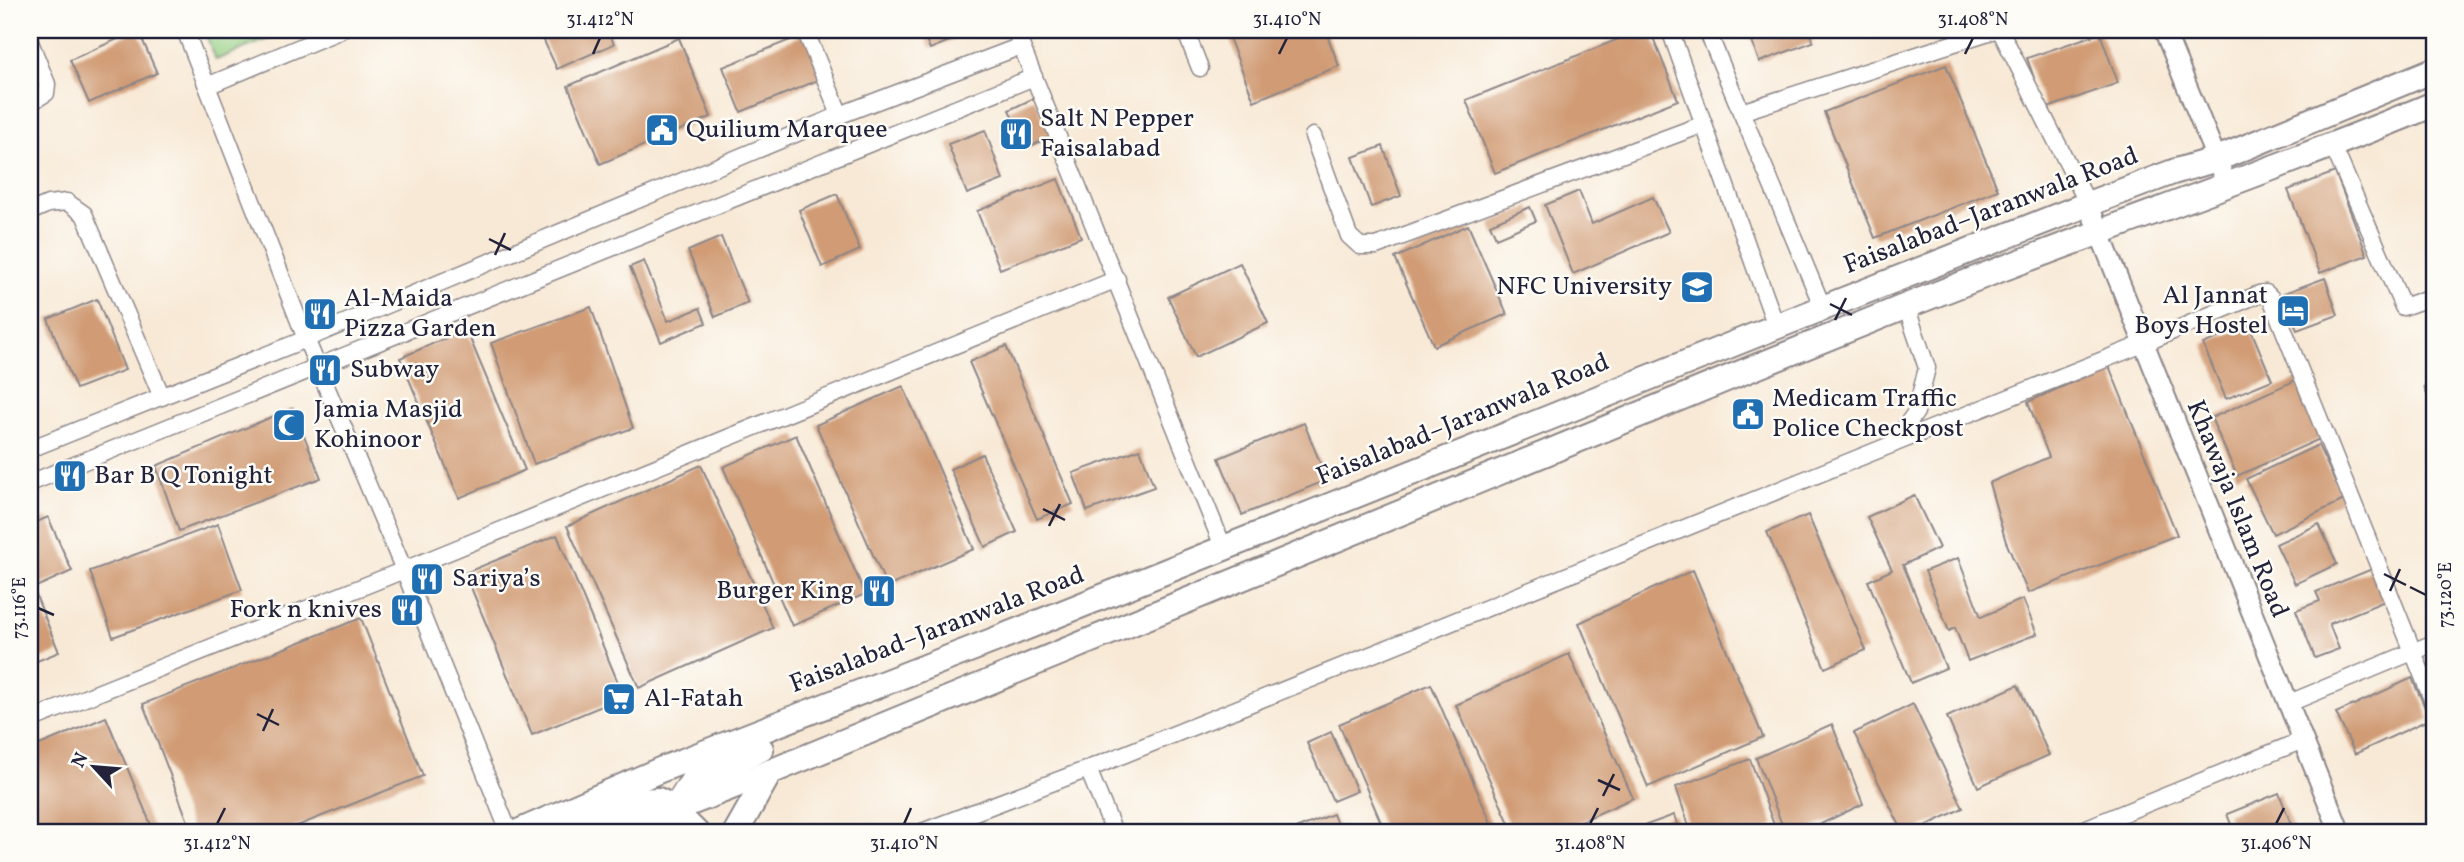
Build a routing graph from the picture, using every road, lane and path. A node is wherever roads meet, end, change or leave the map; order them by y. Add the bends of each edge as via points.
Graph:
1 (185, 30) edge
2 (341, 30) edge
3 (805, 30) edge
4 (1015, 30) edge
5 (1185, 30) edge
6 (1670, 30) edge
7 (1707, 30) edge
8 (1998, 30) edge
9 (2164, 30) edge
10 (30, 42) edge
11 (1021, 46) junction
12 (1200, 68) dead end
13 (2434, 70) edge
14 (1034, 77) junction
15 (207, 86) junction
16 (30, 103) edge
17 (2434, 104) edge
18 (1741, 112) junction
19 (840, 115) junction
20 (1704, 124) junction
21 (1313, 136) dead end
22 (2333, 146) junction
23 (2217, 159) junction
24 (2227, 185) junction
25 (2088, 204) junction
26 (30, 212) edge
27 (2099, 232) junction
28 (1117, 279) junction
29 (2434, 296) edge
30 (1906, 306) junction
31 (1823, 308) junction
32 (1776, 326) junction
33 (306, 339) junction
34 (2143, 344) junction
35 (317, 366) junction
36 (162, 397) junction
37 (1893, 444) junction
38 (30, 449) edge
39 (30, 483) edge
40 (1224, 549) junction
41 (404, 570) junction
42 (2434, 643) edge
43 (2412, 652) junction
44 (919, 670) junction
45 (2287, 704) junction
46 (2434, 704) edge
47 (30, 719) edge
48 (2303, 740) junction
49 (1088, 769) junction
50 (771, 772) junction
51 (676, 820) edge
52 (742, 828) edge
53 (509, 832) edge
54 (518, 832) edge
55 (553, 832) edge
56 (616, 832) edge
57 (699, 832) edge
58 (922, 832) edge
59 (1114, 832) edge
60 (2077, 832) edge
61 (2340, 832) edge

1 - 15 street
2 - 15 street
3 - 19 street
4 - 11 street
5 - 12 street
6 - 20 street
7 - 18 street
8 - 18 street
8 - 25 street
9 - 23 street
10 - 16 street via 47,84 46,93
11 - 14 street
11 - 19 street
13 - 23 main road, Faisalabad–Jaranwala Road
14 - 28 street
14 - 35 street
15 - 33 street
17 - 22 main road
18 - 31 street
19 - 33 street
20 - 21 street via 1376,246 1360,246 1349,236
20 - 32 street
22 - 24 main road
22 - 29 street via 2403,307
23 - 24 street
23 - 25 main road, Faisalabad–Jaranwala Road
24 - 27 main road
25 - 27 street, Khawaja Islam Road
25 - 31 main road, Faisalabad–Jaranwala Road
26 - 36 street via 67,201 84,214
27 - 30 main road
27 - 34 street, Khawaja Islam Road
28 - 40 street
28 - 41 street
30 - 37 street via 1927,368 1916,412
30 - 50 main road
31 - 32 main road, Faisalabad–Jaranwala Road
32 - 40 main road, Faisalabad–Jaranwala Road
33 - 35 street
33 - 36 street
34 - 37 street
34 - 43 street via 2259,294 2271,298
34 - 45 street, Khawaja Islam Road
35 - 39 street
35 - 41 street
36 - 38 street
37 - 49 street
40 - 44 main road, Faisalabad–Jaranwala Road
41 - 47 street
41 - 53 street
42 - 43 street
43 - 45 street
43 - 46 street
44 - 51 main road via 848,712 693,780
44 - 54 main road, Faisalabad–Jaranwala Road via 660,770
45 - 48 street, Khawaja Islam Road
48 - 60 street
48 - 61 street, Khawaja Islam Road
49 - 58 street
49 - 59 street
50 - 51 main road
50 - 52 main road
51 - 55 main road via 658,800 637,801
51 - 56 main road
51 - 57 street

